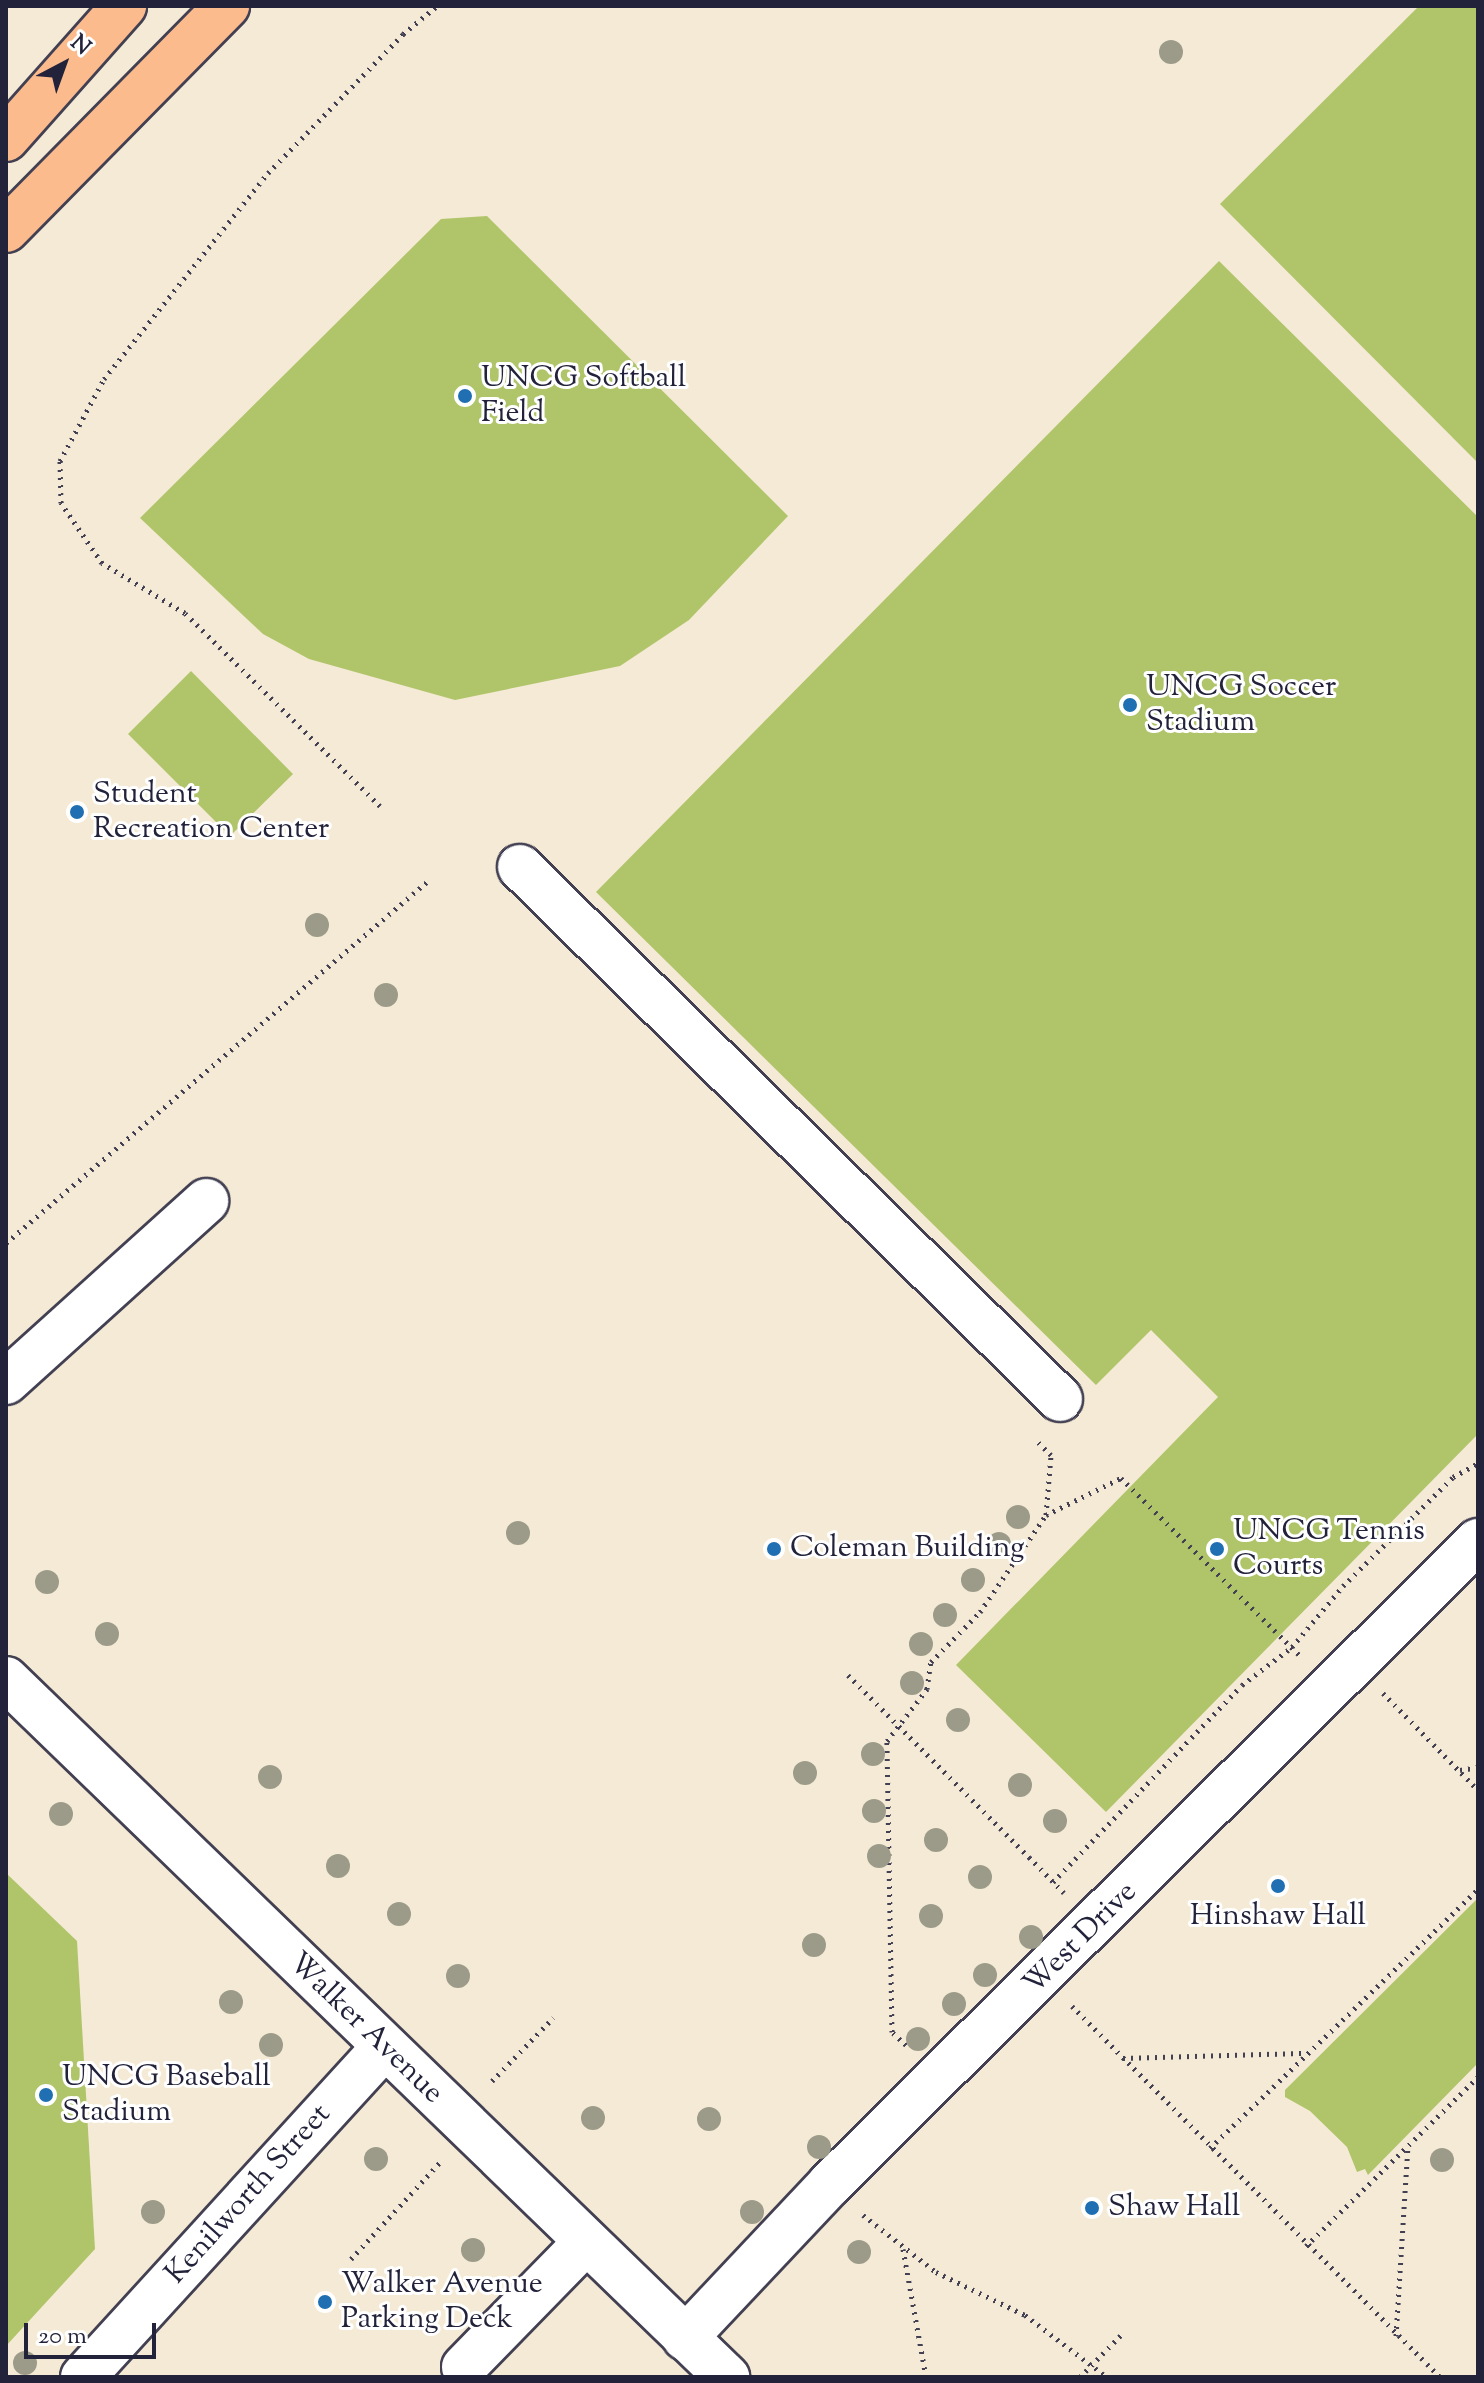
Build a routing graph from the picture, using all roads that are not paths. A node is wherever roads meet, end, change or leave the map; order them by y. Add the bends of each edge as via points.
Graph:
1 (124, 6) edge
2 (227, 6) edge
3 (6, 139) edge
4 (6, 230) edge
5 (520, 867) dead end
6 (206, 1201) dead end
7 (6, 1382) edge
8 (1060, 1399) dead end
9 (1478, 1541) edge
10 (6, 1679) edge
11 (383, 2048) junction
12 (586, 2242) junction
13 (685, 2338) junction
14 (464, 2367) dead end
15 (83, 2377) edge
16 (727, 2377) edge

1 - 3 main road
2 - 4 main road
5 - 8 street
6 - 7 street
9 - 13 street, West Drive via 830,2184
10 - 11 street, Walker Avenue
11 - 12 street, Walker Avenue
11 - 15 street, Kenilworth Street
12 - 13 street, Walker Avenue
12 - 14 street
13 - 16 street, Walker Avenue

